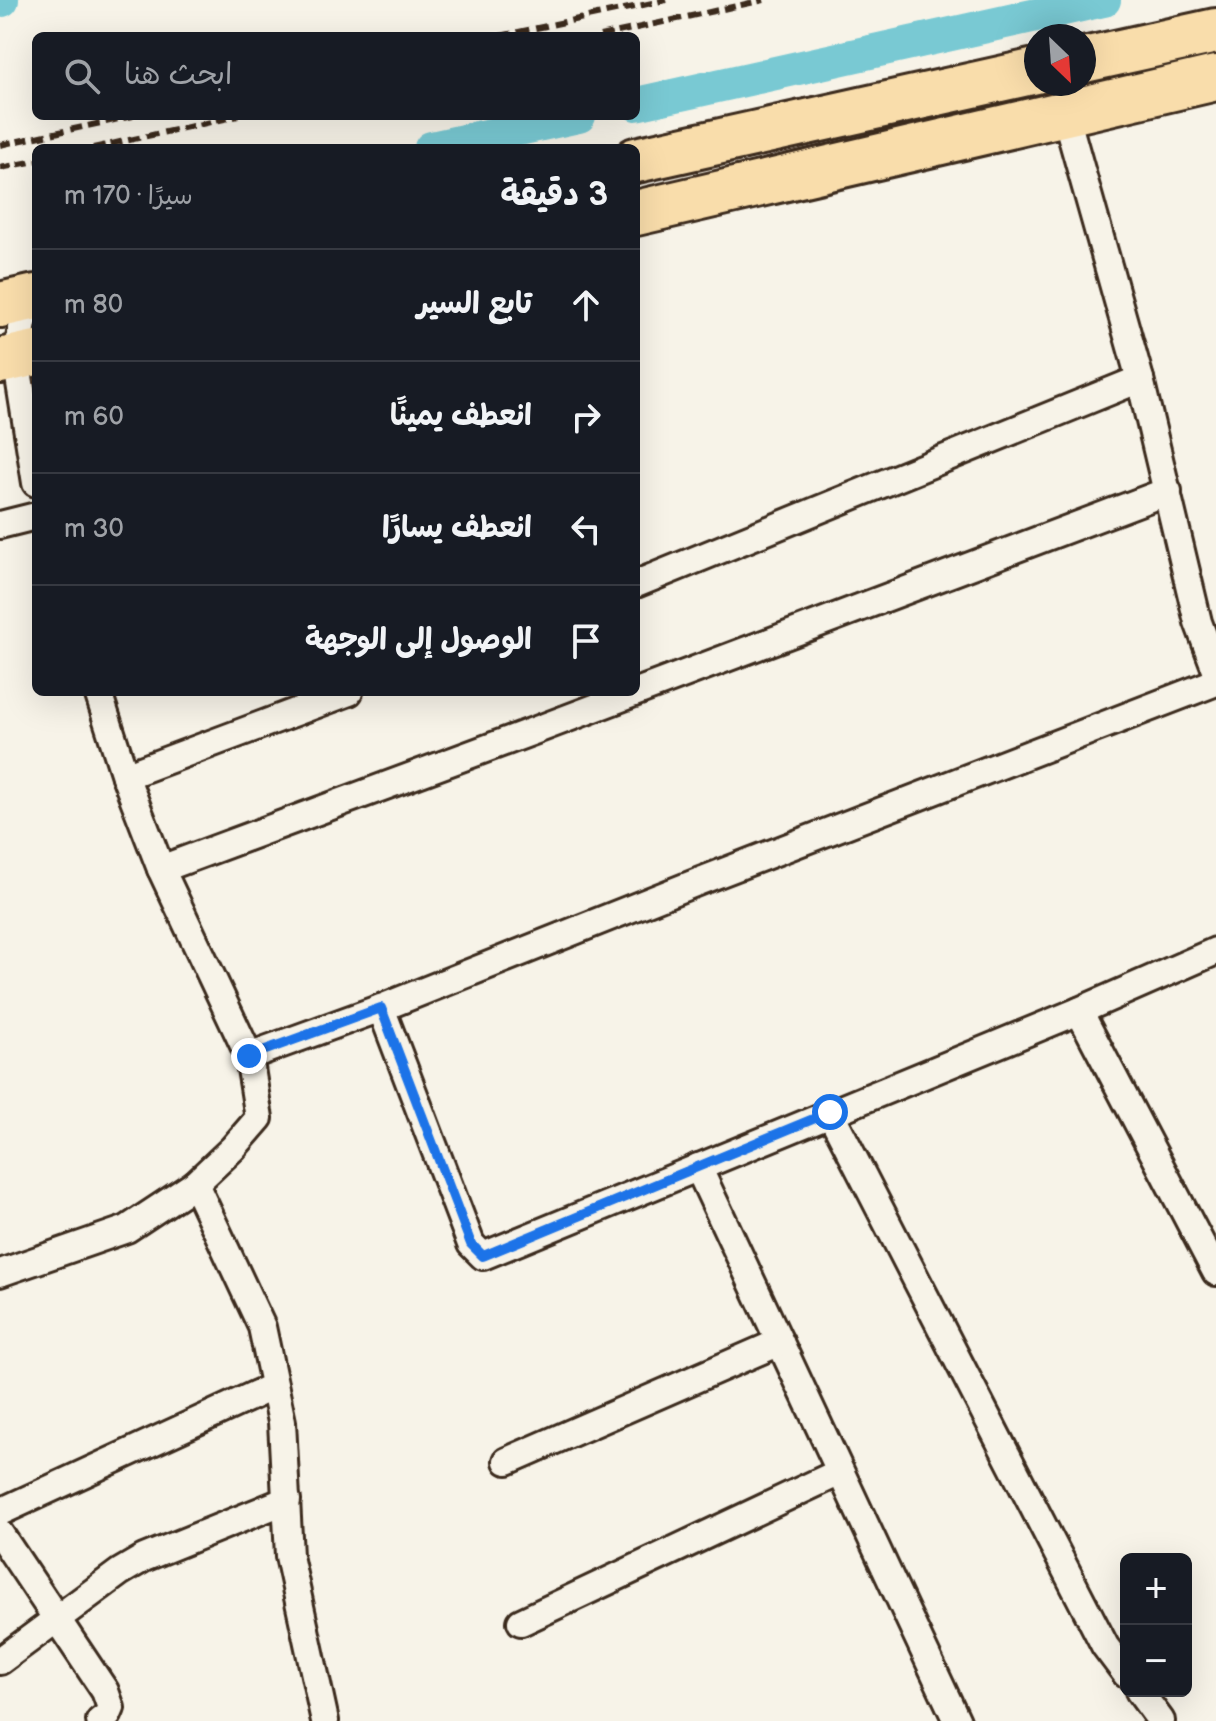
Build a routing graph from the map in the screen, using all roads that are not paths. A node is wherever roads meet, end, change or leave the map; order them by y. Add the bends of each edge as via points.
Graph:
1 (1216, 31) edge
2 (1096, 57) edge
3 (1024, 74) edge
4 (1216, 78) edge
5 (1065, 113) junction
6 (640, 159) edge
7 (640, 212) edge
8 (21, 300) edge
9 (17, 357) edge
10 (1140, 379) junction
11 (32, 456) edge
12 (1168, 491) junction
13 (32, 517) edge
14 (0, 525) edge
15 (640, 582) edge
16 (1216, 670) edge
17 (1216, 682) edge
18 (640, 691) edge
19 (99, 696) edge
20 (338, 696) edge
21 (626, 696) edge
22 (125, 776) junction
23 (161, 869) junction
24 (1216, 951) edge
25 (381, 1008) junction
26 (1079, 1011) junction
27 (249, 1056) junction
28 (830, 1112) junction
29 (698, 1167) junction
30 (195, 1184) junction
31 (1216, 1272) edge
32 (0, 1273) edge
33 (780, 1342) junction
34 (274, 1386) junction
35 (507, 1461) dead end
36 (840, 1472) junction
37 (287, 1500) junction
38 (0, 1512) edge
39 (0, 1534) edge
40 (58, 1619) junction
41 (521, 1622) dead end
42 (0, 1661) edge
43 (1120, 1666) edge
44 (1143, 1697) edge
45 (100, 1721) edge
46 (325, 1721) edge
47 (957, 1721) edge
48 (1161, 1721) edge

1 - 2 highway
3 - 6 highway
4 - 5 highway
5 - 7 highway
5 - 10 street
8 - 9 street
9 - 11 street
10 - 12 street
10 - 15 street
12 - 16 street via 1198,622
12 - 18 street
13 - 14 street
17 - 25 street
19 - 22 street
20 - 22 street
21 - 23 street
22 - 23 street
23 - 27 street
24 - 26 street
25 - 27 street
25 - 29 street via 471,1244 483,1256
26 - 28 street
26 - 31 street
27 - 30 street via 259,1118
28 - 29 street
28 - 43 street via 1105,1646
29 - 33 street
30 - 32 street via 127,1229
30 - 34 street via 262,1327
33 - 35 street
33 - 36 street
34 - 37 street
34 - 38 street
36 - 41 street
36 - 47 street
37 - 40 street via 144,1558
37 - 46 street via 289,1556
39 - 40 street
40 - 42 street
40 - 45 street via 110,1700 108,1715
44 - 48 street

